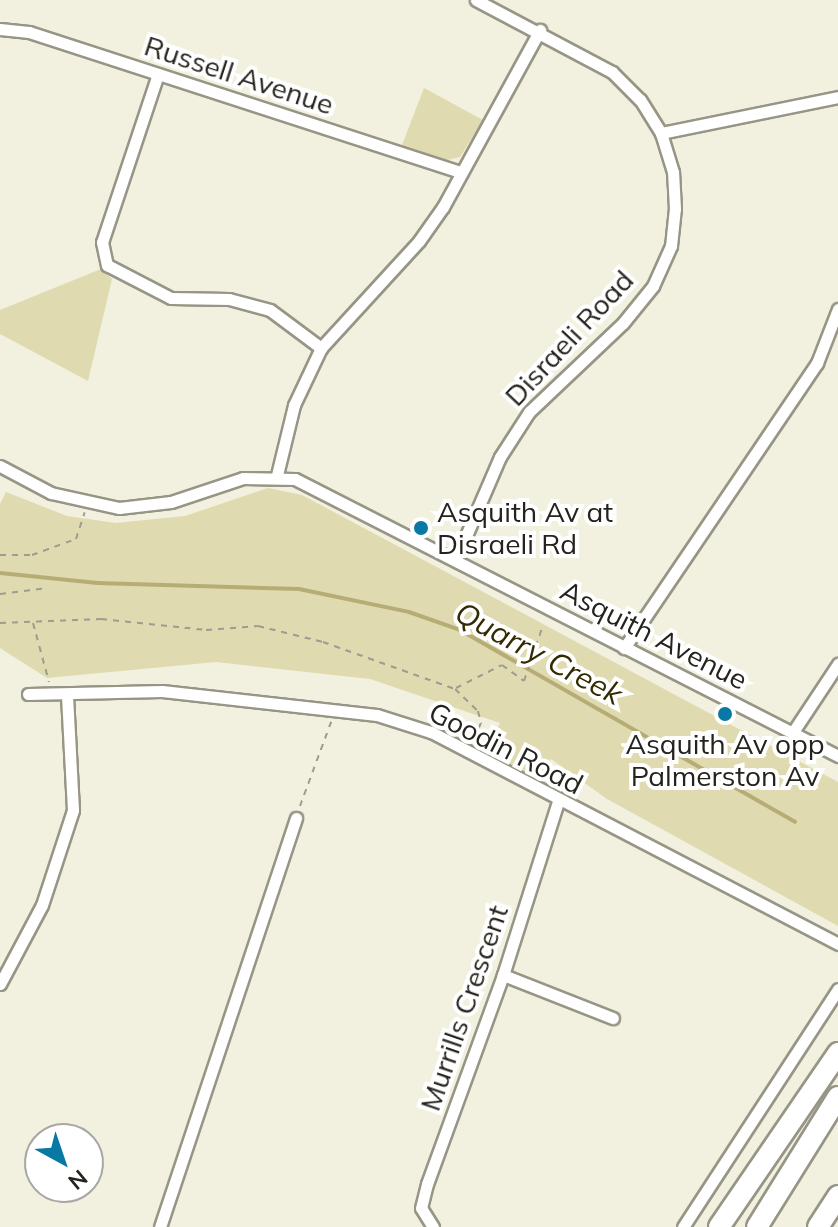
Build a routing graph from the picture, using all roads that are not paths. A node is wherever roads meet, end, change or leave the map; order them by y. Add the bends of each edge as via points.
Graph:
1 (476, 0) edge
2 (0, 29) edge
3 (540, 30) junction
4 (158, 74) junction
5 (838, 97) edge
6 (661, 133) junction
7 (462, 173) junction
8 (838, 309) edge
9 (321, 348) junction
10 (0, 466) edge
11 (277, 475) junction
12 (456, 559) junction
13 (624, 648) junction
14 (838, 664) edge
15 (28, 694) dead end
16 (67, 696) junction
17 (793, 732) junction
18 (838, 756) edge
19 (558, 802) junction
20 (296, 818) road end
21 (838, 944) edge
22 (503, 975) junction
23 (0, 984) edge
24 (838, 989) edge
25 (613, 1018) dead end
26 (838, 1053) edge
27 (838, 1097) edge
28 (838, 1196) edge
29 (160, 1227) edge
30 (433, 1227) edge
31 (683, 1227) edge
32 (719, 1227) edge
33 (757, 1227) edge
34 (818, 1227) edge

1 - 3 street, Disraeli Road
2 - 4 street, Russell Avenue via 29,32
3 - 6 street, Disraeli Road via 612,72 640,100
3 - 7 street
4 - 7 street, Russell Avenue
4 - 9 street via 102,242 107,265 171,298 229,299 270,310
5 - 6 street
6 - 12 street, Disraeli Road via 673,172 675,209 671,246 653,286 623,323 529,412 493,471
7 - 9 street via 419,241
8 - 13 street via 817,363
9 - 11 street via 294,405
10 - 11 street, Asquith Avenue via 51,493 119,508 171,502 243,478
11 - 12 street, Asquith Avenue via 332,494
12 - 13 street, Asquith Avenue
13 - 17 street, Asquith Avenue
14 - 17 street
15 - 16 street, Goodin Road
16 - 19 street, Goodin Road via 162,691 335,711 418,728
16 - 23 street via 73,810 42,905
17 - 18 street, Asquith Avenue
19 - 21 street, Goodin Road
19 - 22 street, Murrills Crescent
20 - 29 street
22 - 25 street
22 - 30 street, Murrills Crescent via 427,1184 421,1208
24 - 31 street
26 - 32 highway
27 - 33 highway
28 - 34 highway

